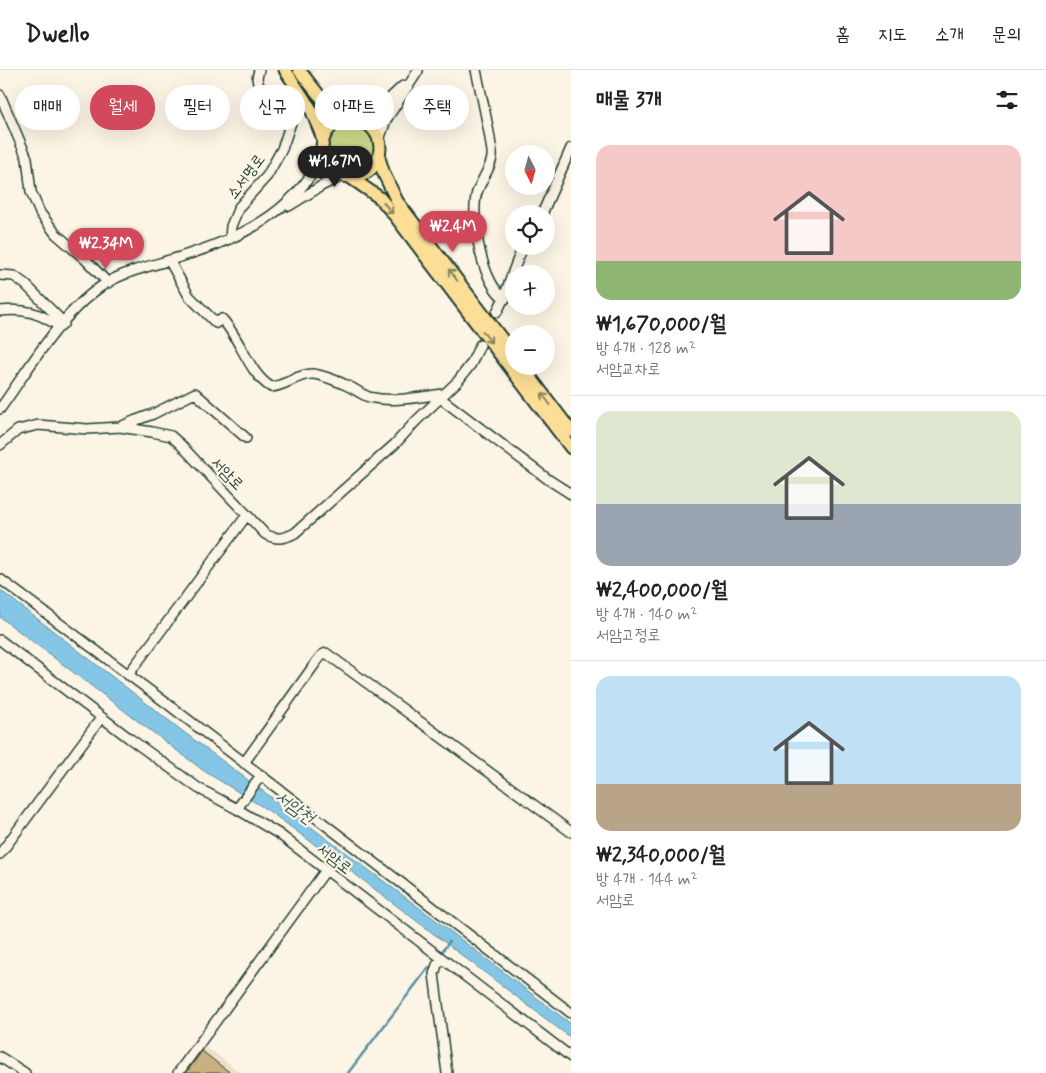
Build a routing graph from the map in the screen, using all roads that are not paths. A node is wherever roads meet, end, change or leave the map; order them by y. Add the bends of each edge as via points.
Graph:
1 (259, 70) edge
2 (285, 70) edge
3 (299, 70) edge
4 (476, 70) edge
5 (419, 71) edge
6 (259, 85) edge
7 (315, 90) edge
8 (394, 94) edge
9 (0, 95) edge
10 (289, 130) edge
11 (327, 130) edge
12 (374, 130) edge
13 (322, 139) junction
14 (379, 140) junction
15 (570, 153) edge
16 (322, 157) junction
17 (379, 158) junction
18 (346, 177) junction
19 (546, 205) edge
20 (275, 214) junction
21 (230, 239) junction
22 (169, 260) junction
23 (0, 275) edge
24 (108, 283) junction
25 (505, 299) joint
26 (0, 311) edge
27 (497, 312) tunnel mouth
28 (62, 325) junction
29 (505, 343) edge
30 (480, 344) tunnel mouth
31 (529, 375) edge
32 (441, 396) junction
33 (0, 409) edge
34 (120, 427) junction
35 (571, 431) edge
36 (246, 438) dead end
37 (0, 444) edge
38 (571, 448) edge
39 (571, 494) edge
40 (247, 515) junction
41 (0, 579) edge
42 (0, 640) edge
43 (128, 675) junction
44 (101, 718) junction
45 (244, 763) junction
46 (259, 778) junction
47 (238, 807) junction
48 (571, 832) edge
49 (0, 854) edge
50 (326, 870) junction
51 (442, 959) junction
52 (571, 1013) edge
53 (0, 1057) edge
54 (571, 1057) edge
55 (25, 1073) edge
56 (178, 1073) edge
57 (447, 1073) edge

1 - 6 street
2 - 13 main road via 311,109
3 - 7 main road
4 - 25 street via 492,156 476,196 476,231 489,280 497,294
5 - 8 street
5 - 14 street via 386,120
9 - 24 street via 27,158 32,192 40,213 56,234
10 - 21 street, 소서명로 via 267,176 239,207 231,226
11 - 13 main road
12 - 14 main road
13 - 16 main road
14 - 17 main road
15 - 19 street
16 - 18 main road via 333,172
16 - 20 street via 304,186
17 - 18 main road via 369,172
29 -> 17 main road via 397,201
18 - 20 street via 323,185
18 -> 38 main road via 380,198
20 - 21 street
21 - 22 street
22 - 24 street
22 - 32 street via 189,296 216,323 222,319 257,372 271,387 305,374 314,374 379,399
23 - 28 street via 14,276 25,284
24 - 28 street
25 - 27 street
26 - 28 street via 15,309
28 - 33 street
30 - 32 street via 465,373
35 -> 31 main road
32 - 39 street
32 - 40 street, 서암로 via 395,444 294,533 272,538
34 - 36 street via 195,393
34 - 37 street, 서암로 via 87,429 38,424 18,430
34 - 40 street, 서암로 via 171,436
40 - 43 street
41 - 43 street
42 - 44 street, 서암로
43 - 45 street
44 - 47 street, 서암로 via 198,788
44 - 49 street
45 - 46 street
45 - 48 street via 326,653
46 - 47 street
46 - 52 street
47 - 50 street, 서암로
50 - 51 street, 서암로
50 - 56 street
51 - 54 street, 서암로
51 - 57 street via 434,974
53 - 55 street

